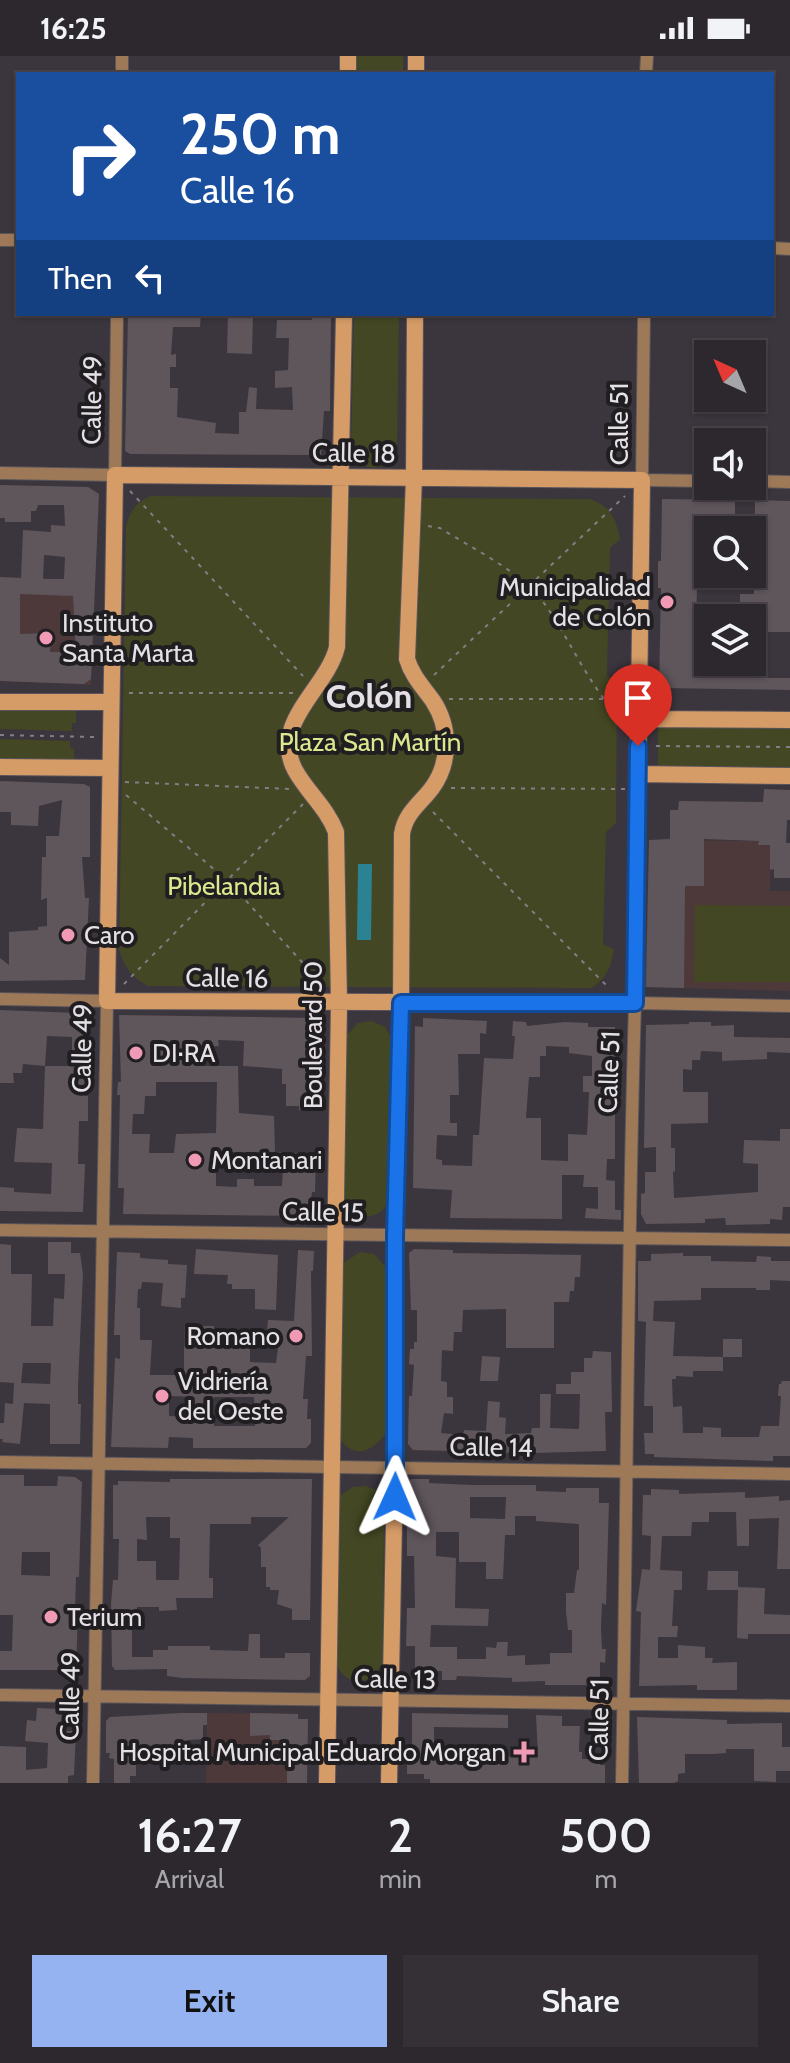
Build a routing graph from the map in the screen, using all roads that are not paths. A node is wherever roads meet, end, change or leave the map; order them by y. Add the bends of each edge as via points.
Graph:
1 (117, 316) edge
2 (344, 316) edge
3 (415, 316) edge
4 (644, 316) edge
5 (0, 473) edge
6 (115, 475) junction
7 (341, 477) junction
8 (414, 478) junction
9 (642, 480) junction
10 (694, 481) edge
11 (766, 481) edge
12 (790, 482) edge
13 (111, 698) junction
14 (0, 702) edge
15 (639, 719) junction
16 (790, 720) edge
17 (0, 767) edge
18 (110, 774) junction
19 (790, 776) edge
20 (638, 782) junction
21 (0, 999) edge
22 (107, 1001) junction
23 (339, 1003) junction
24 (401, 1003) junction
25 (635, 1003) junction
26 (790, 1006) edge
27 (0, 1230) edge
28 (102, 1232) junction
29 (334, 1234) junction
30 (395, 1236) junction
31 (628, 1237) junction
32 (790, 1240) edge
33 (0, 1462) edge
34 (97, 1464) junction
35 (332, 1467) junction
36 (395, 1468) junction
37 (628, 1472) junction
38 (790, 1474) edge
39 (0, 1695) edge
40 (94, 1697) junction
41 (328, 1700) junction
42 (389, 1701) junction
43 (624, 1704) junction
44 (790, 1706) edge
45 (93, 1783) edge
46 (327, 1783) edge
47 (389, 1783) edge
48 (622, 1783) edge

1 - 6 street, Calle 49
2 - 7 main road, Boulevard 50
3 - 8 main road
4 - 9 street, Calle 51
5 - 6 street, Calle 18
6 - 7 main road, Calle 18
6 - 13 main road, Calle 49
7 - 8 main road, Calle 18
7 - 23 main road, Boulevard 50 via 337,647 288,739 294,768 336,832
8 - 9 main road, Calle 18
8 - 24 main road via 407,659 440,714 446,755 442,770 404,822
9 - 10 street, Calle 18
9 - 15 main road, Calle 51
11 - 12 street
13 - 14 main road
13 - 18 main road, Calle 49
15 - 16 main road
15 - 20 main road, Calle 51
17 - 18 main road
18 - 22 main road, Calle 49
19 - 20 main road
20 - 25 main road, Calle 51
21 - 22 street, Calle 16
22 - 23 main road, Calle 16
22 - 28 street, Calle 49
23 - 24 main road, Calle 16
23 - 29 main road, Boulevard 50
24 - 25 main road, Calle 16
24 - 30 main road
25 - 26 street, Calle 16
25 - 31 street, Calle 51
27 - 28 street, Calle 15
28 - 29 street, Calle 15
28 - 34 street, Calle 49
29 - 30 street, Calle 15
29 - 35 main road, Boulevard 50
30 - 31 street, Calle 15
30 - 36 main road
31 - 32 street, Calle 15
31 - 37 street, Calle 51
33 - 34 street, Calle 14
34 - 35 street, Calle 14
34 - 40 street, Calle 49
35 - 36 street, Calle 14
35 - 41 main road, Boulevard 50
36 - 37 street, Calle 14
36 - 42 main road
37 - 38 street, Calle 14
37 - 43 street, Calle 51
39 - 40 street, Calle 13
40 - 41 street, Calle 13
40 - 45 street, Calle 49
41 - 42 street, Calle 13
41 - 46 main road, Boulevard 50
42 - 43 street, Calle 13
42 - 47 main road
43 - 44 street, Calle 13
43 - 48 street, Calle 51

